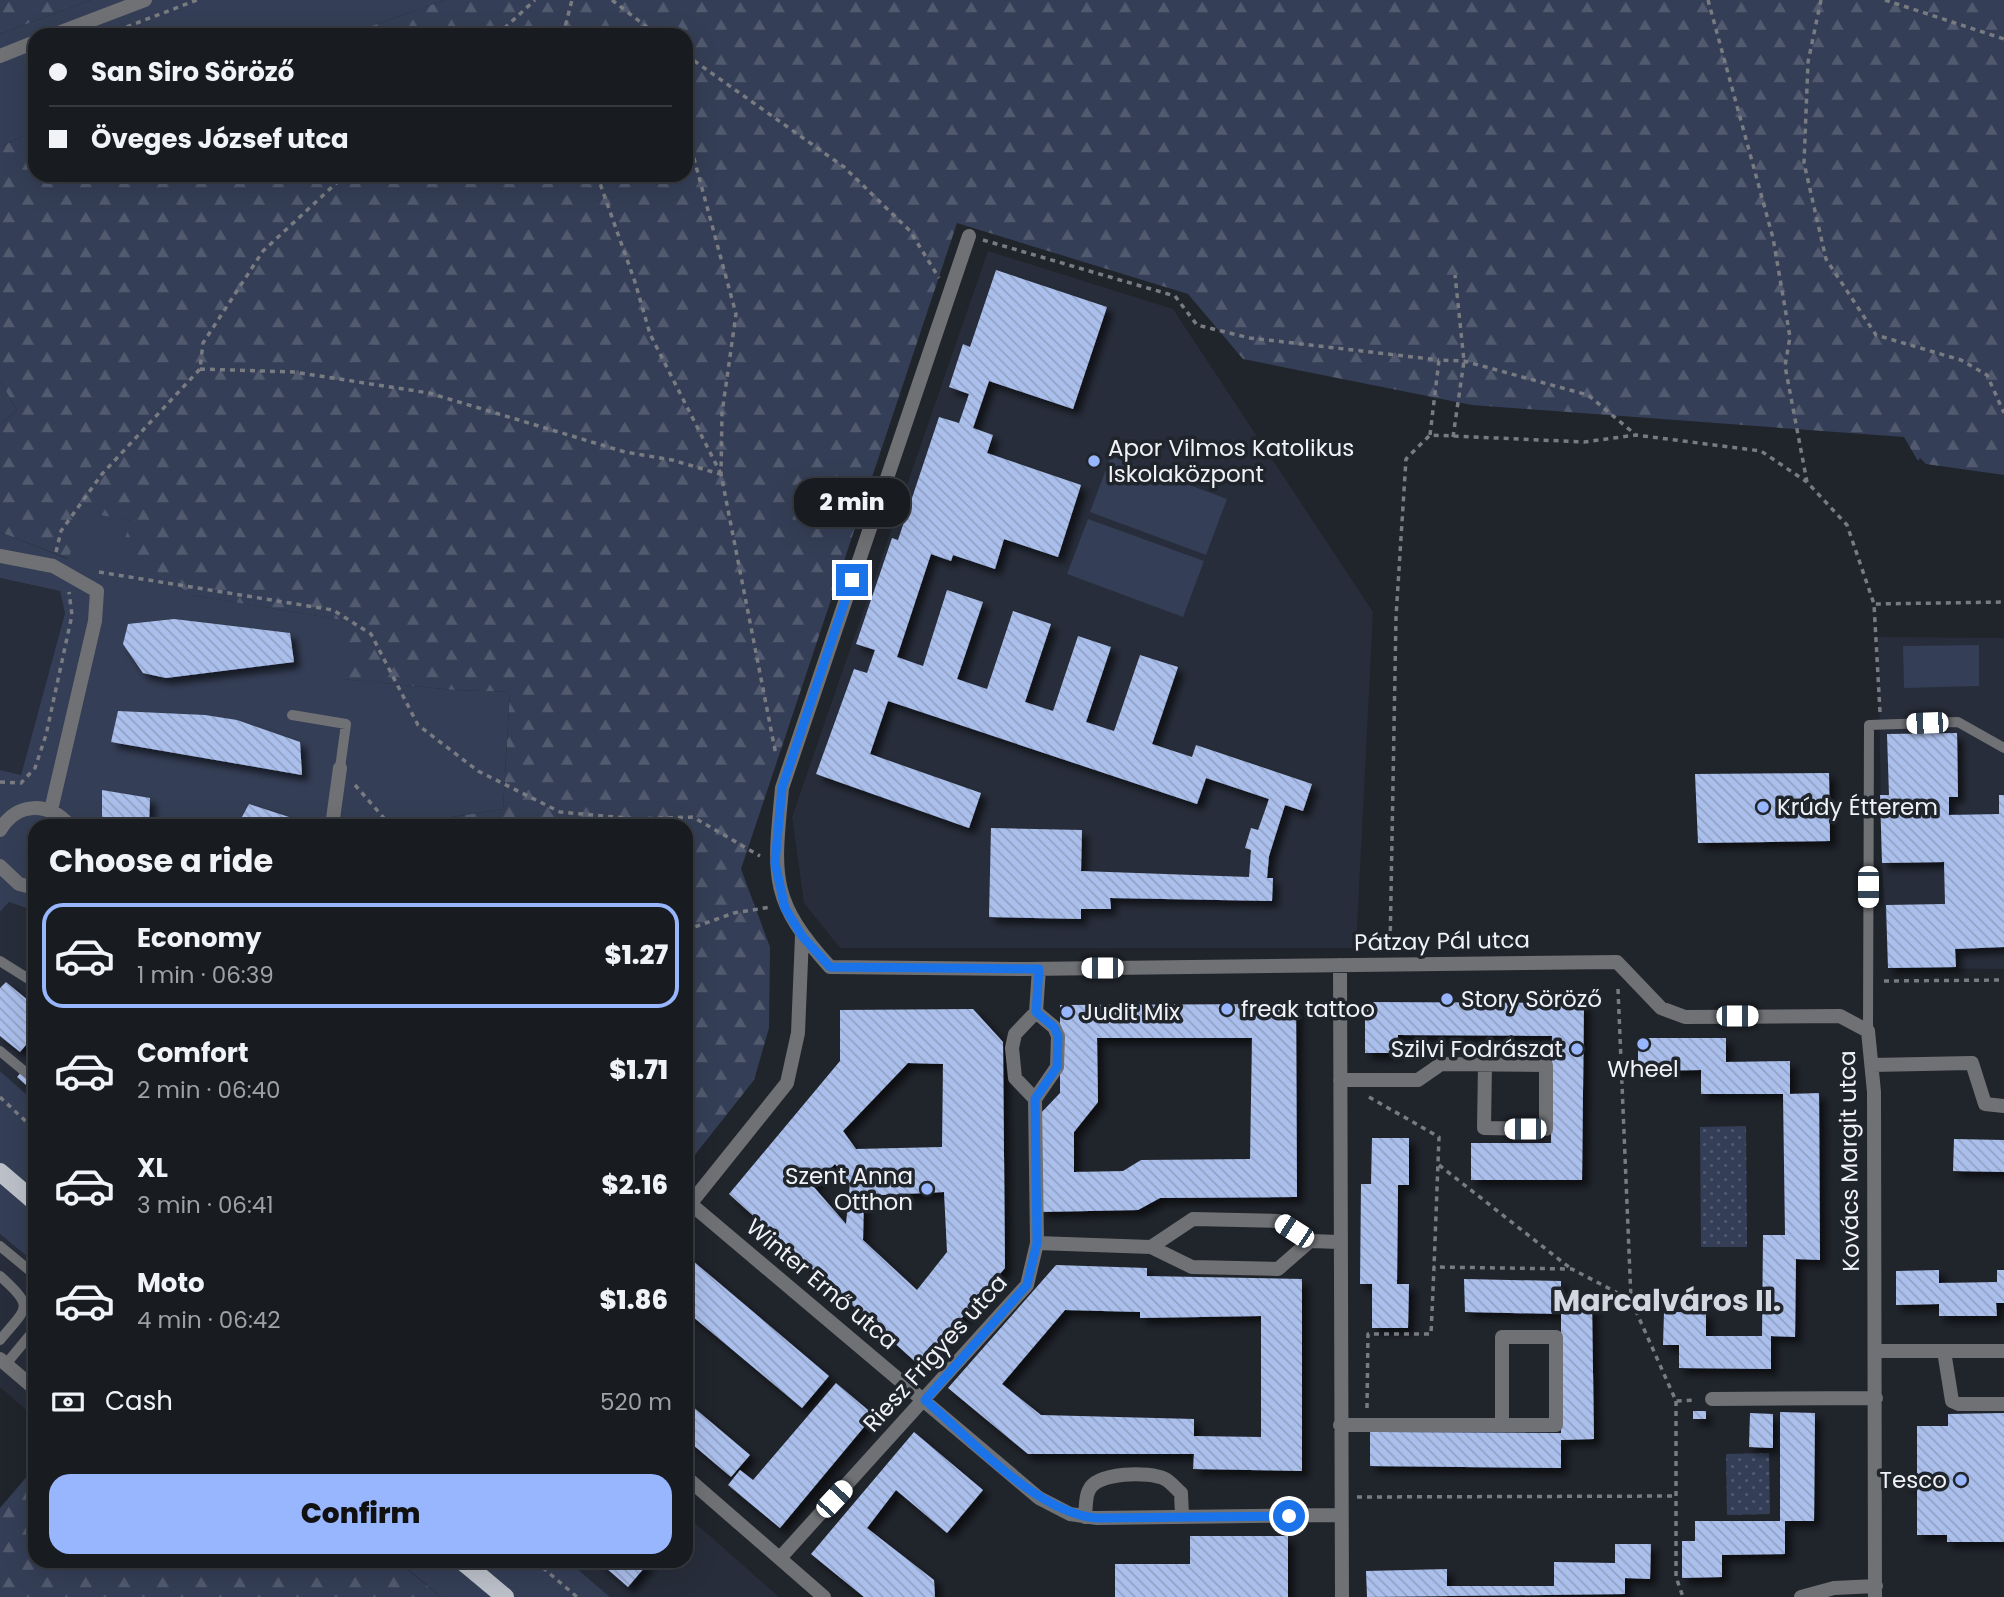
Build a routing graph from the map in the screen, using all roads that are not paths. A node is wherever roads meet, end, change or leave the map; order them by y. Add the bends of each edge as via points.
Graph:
1 (145, 0) edge
2 (71, 28) edge
3 (28, 45) edge
4 (0, 56) edge
5 (969, 236) road end
6 (0, 556) edge
7 (292, 715) dead end
8 (2004, 748) edge
9 (340, 768) joint
10 (51, 810) junction
11 (62, 819) edge
12 (333, 819) edge
13 (0, 830) edge
14 (1, 872) edge
15 (28, 886) edge
16 (802, 936) junction
17 (0, 961) edge
18 (1617, 962) joint
19 (1340, 965) junction
20 (1039, 969) junction
21 (28, 979) edge
22 (1036, 1012) junction
23 (1868, 1031) junction
24 (0, 1051) edge
25 (1485, 1065) junction
26 (1872, 1065) junction
27 (28, 1074) edge
28 (1340, 1080) junction
29 (1035, 1099) junction
30 (2004, 1106) edge
31 (0, 1172) edge
32 (28, 1196) edge
33 (693, 1197) edge
34 (693, 1209) edge
35 (1310, 1241) junction
36 (1339, 1242) junction
37 (1037, 1243) junction
38 (0, 1245) edge
39 (1151, 1247) junction
40 (28, 1269) edge
41 (0, 1276) edge
42 (28, 1336) edge
43 (0, 1340) edge
44 (1875, 1351) junction
45 (1944, 1351) junction
46 (2004, 1351) edge
47 (3, 1361) edge
48 (28, 1383) edge
49 (1876, 1398) junction
50 (1712, 1399) dead end
51 (925, 1400) junction
52 (2004, 1404) edge
53 (1340, 1425) junction
54 (1502, 1425) junction
55 (693, 1483) edge
56 (1340, 1515) junction
57 (1182, 1516) junction
58 (1085, 1517) junction
59 (780, 1558) junction
60 (470, 1568) edge
61 (1875, 1592) edge
62 (505, 1597) edge
63 (824, 1597) edge
64 (1342, 1597) edge
65 (1801, 1597) edge

1 - 2 street
3 - 4 street
5 - 16 street via 782,788 775,863 785,908
6 - 10 street via 53,566 97,591 95,621
7 - 9 lane via 345,724
8 - 23 lane via 1958,722 1869,725
9 - 12 street
10 - 11 street
10 - 13 street via 20,811
14 - 15 street
16 - 20 street via 830,967
16 - 33 street via 798,1033 787,1083
17 - 21 lane
18 - 19 street, Pátzay Pál utca
18 - 23 street, Kovács Margit utca via 1661,1007 1685,1017 1840,1016
19 - 20 street
19 - 28 street, Pátzay Pál utca
20 - 22 street
22 - 29 street via 1058,1036 1057,1067
22 - 29 street via 1015,1034 1012,1048 1015,1078
23 - 26 street, Kovács Margit utca
24 - 27 lane
25 - 25 street via 1546,1065 1545,1129 1484,1128
25 - 28 street via 1441,1064 1418,1080
26 - 30 street via 1972,1063 1985,1104
26 - 44 street, Kovács Margit utca
28 - 36 street, Pátzay Pál utca
29 - 37 street, Riesz Frigyes utca
31 - 32 main road
34 - 51 street, Winter Ernő utca
35 - 36 street
35 - 39 street via 1279,1221 1193,1219
35 - 39 street via 1278,1269 1192,1267
36 - 53 street, Pátzay Pál utca
37 - 39 street
37 - 51 street, Riesz Frigyes utca via 1027,1285
38 - 40 lane
41 - 43 lane via 26,1304
42 - 47 lane
44 - 45 street
44 - 49 street, Kovács Margit utca
45 - 46 street
45 - 52 street via 1952,1401
47 - 48 street
49 - 50 street
49 - 61 street, Kovács Margit utca
51 - 58 street, Winter Ernő utca via 1039,1498
51 - 59 street, Riesz Frigyes utca
53 - 54 street
53 - 56 street, Pátzay Pál utca
54 - 54 street via 1556,1425 1556,1337 1502,1337
55 - 59 street
56 - 57 street
56 - 64 street, Pátzay Pál utca
57 - 58 street
57 - 58 street via 1181,1493 1165,1479 1147,1474 1096,1481 1089,1490
59 - 63 street
60 - 62 main road
61 - 65 street via 1834,1588

